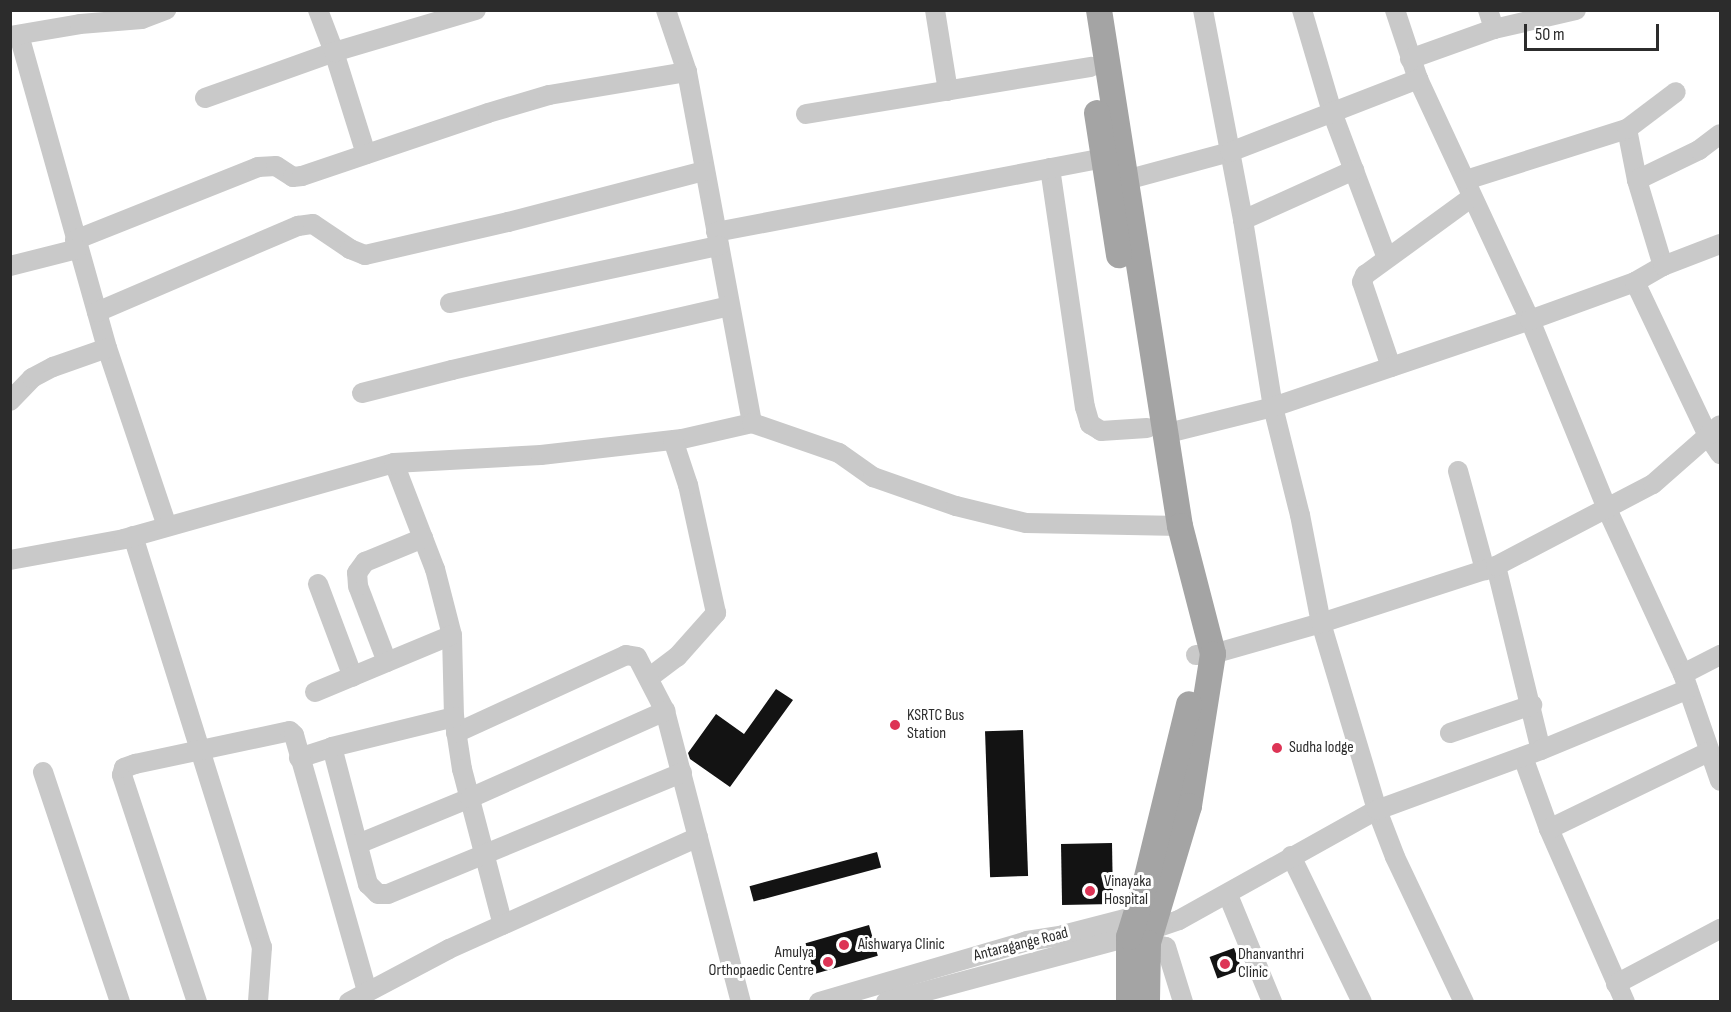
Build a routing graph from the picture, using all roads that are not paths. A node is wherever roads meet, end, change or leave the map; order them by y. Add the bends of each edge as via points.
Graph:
1 (166, 10) edge
2 (318, 10) edge
3 (476, 10) edge
4 (666, 10) edge
5 (935, 10) edge
6 (1082, 10) edge
7 (1099, 10) edge
8 (1203, 10) edge
9 (1302, 10) edge
10 (1395, 10) edge
11 (1564, 12) edge
12 (79, 17) edge
13 (1491, 20) edge
14 (15, 35) edge
15 (334, 52) junction
16 (1410, 59) junction
17 (1090, 67) junction
18 (687, 72) junction
19 (1418, 79) junction
20 (948, 91) junction
21 (1676, 92) dead end
22 (205, 98) dead end
23 (1332, 112) junction
24 (806, 114) dead end
25 (1627, 129) junction
26 (1720, 134) edge
27 (1230, 152) junction
28 (366, 154) junction
29 (1104, 158) junction
30 (1050, 168) junction
31 (1354, 170) junction
32 (704, 171) junction
33 (1126, 180) junction
34 (1637, 180) junction
35 (1469, 188) junction
36 (1243, 220) junction
37 (717, 239) junction
38 (1720, 244) edge
39 (76, 245) junction
40 (1387, 258) junction
41 (10, 266) edge
42 (1663, 266) junction
43 (1635, 282) junction
44 (450, 303) dead end
45 (730, 306) junction
46 (97, 312) junction
47 (1530, 320) junction
48 (107, 348) junction
49 (1391, 367) junction
50 (362, 393) dead end
51 (10, 401) edge
52 (1273, 407) junction
53 (752, 423) junction
54 (1714, 430) edge
55 (1156, 431) junction
56 (673, 440) junction
57 (1720, 454) edge
58 (394, 463) junction
59 (1458, 471) dead end
60 (1607, 509) junction
61 (167, 526) junction
62 (1172, 527) junction
63 (133, 537) junction
64 (423, 538) junction
65 (10, 560) edge
66 (1490, 568) junction
67 (318, 584) dead end
68 (1321, 623) junction
69 (452, 635) junction
70 (1204, 655) junction
71 (1720, 655) edge
72 (387, 662) junction
73 (353, 676) junction
74 (650, 678) junction
75 (1685, 681) junction
76 (315, 692) dead end
77 (1532, 705) junction
78 (666, 711) junction
79 (455, 725) junction
80 (1450, 733) dead end
81 (332, 747) junction
82 (201, 750) junction
83 (1708, 752) junction
84 (1532, 753) junction
85 (299, 758) junction
86 (43, 772) dead end
87 (682, 773) junction
88 (1720, 779) edge
89 (470, 798) junction
90 (1377, 810) junction
91 (1549, 829) junction
92 (698, 837) junction
93 (358, 844) junction
94 (483, 854) junction
95 (1291, 856) junction
96 (1228, 895) junction
97 (503, 925) junction
98 (1150, 926) junction
99 (1720, 929) edge
100 (367, 991) junction
101 (1620, 993) edge
102 (1460, 1000) edge
103 (120, 1002) edge
104 (197, 1002) edge
105 (258, 1002) edge
106 (349, 1002) edge
107 (741, 1002) edge
108 (819, 1002) edge
109 (886, 1002) edge
110 (1129, 1002) edge
111 (1147, 1002) edge
112 (1183, 1002) edge
113 (1272, 1002) edge
114 (1362, 1002) edge

1 - 12 street via 142,19
2 - 15 street
3 - 15 street
4 - 18 street
5 - 20 street
6 - 17 main road
7 - 33 main road
8 - 27 street
9 - 23 street
10 - 16 street
11 - 13 street
12 - 14 street
13 - 16 street
14 - 39 street
15 - 22 street
15 - 28 street
16 - 19 street
17 - 20 street
17 - 29 main road
18 - 28 street via 549,95
18 - 32 street
19 - 23 street
19 - 35 street
20 - 24 street
21 - 25 street
23 - 27 street
23 - 31 street
25 - 34 street
25 - 35 street
26 - 34 street via 1699,150
27 - 33 street
27 - 36 street
28 - 39 street via 292,177 276,166 258,167
29 - 30 street
29 - 55 main road
30 - 37 street
30 - 55 street via 1090,424 1101,431
31 - 36 street
31 - 40 street
32 - 37 street
32 - 46 street via 365,255 313,225 298,226
33 - 55 main road
34 - 42 street
35 - 40 street
35 - 47 street
36 - 52 street
37 - 44 street
37 - 45 street
38 - 42 street
39 - 41 street
39 - 46 street
40 - 49 street via 1362,282
42 - 43 street
43 - 47 street
43 - 54 street
45 - 50 street
45 - 53 street
46 - 48 street
47 - 49 street
47 - 60 street
48 - 51 street via 32,378
48 - 61 street
49 - 52 street
52 - 55 street
52 - 68 street
53 - 56 street
53 - 62 street via 839,453 873,477 956,506 1026,523
54 - 57 street
54 - 60 street via 1653,484
55 - 62 main road
56 - 58 street via 541,455
56 - 74 street via 688,485 716,613 677,657
58 - 61 street
58 - 64 street
59 - 66 street
60 - 66 street
60 - 75 street
61 - 63 street
62 - 70 main road
63 - 65 street
63 - 82 street
64 - 69 street
64 - 72 street via 365,562 357,573 358,586
66 - 68 street
66 - 77 street
67 - 73 street
68 - 70 street
68 - 90 street
69 - 72 street
69 - 79 street
70 - 98 main road via 1188,713
71 - 75 street
72 - 73 street
73 - 76 street
74 - 78 street
74 - 79 street via 637,657 627,655
75 - 83 street
75 - 84 street
77 - 80 street
77 - 84 street
78 - 87 street
78 - 89 street
79 - 81 street
79 - 89 street
81 - 85 street
81 - 93 street
82 - 85 street via 290,731
82 - 104 street via 135,764 124,768 122,775
82 - 105 street via 262,947
83 - 88 street
83 - 91 street
84 - 90 street
84 - 91 street
85 - 100 street
86 - 103 street
87 - 92 street
87 - 94 street
89 - 93 street
89 - 94 street
90 - 95 street
90 - 102 street
91 - 101 street
92 - 97 street
92 - 107 street
93 - 94 street via 368,884 378,894 388,894
94 - 97 street
95 - 96 street
95 - 114 street
96 - 98 street
96 - 113 street
97 - 100 street
98 - 108 street, Antaragange Road via 1027,941
98 - 109 street, Antaragange Road
98 - 110 main road
98 - 111 main road
98 - 112 street via 1166,947
99 - 101 street
100 - 106 street

